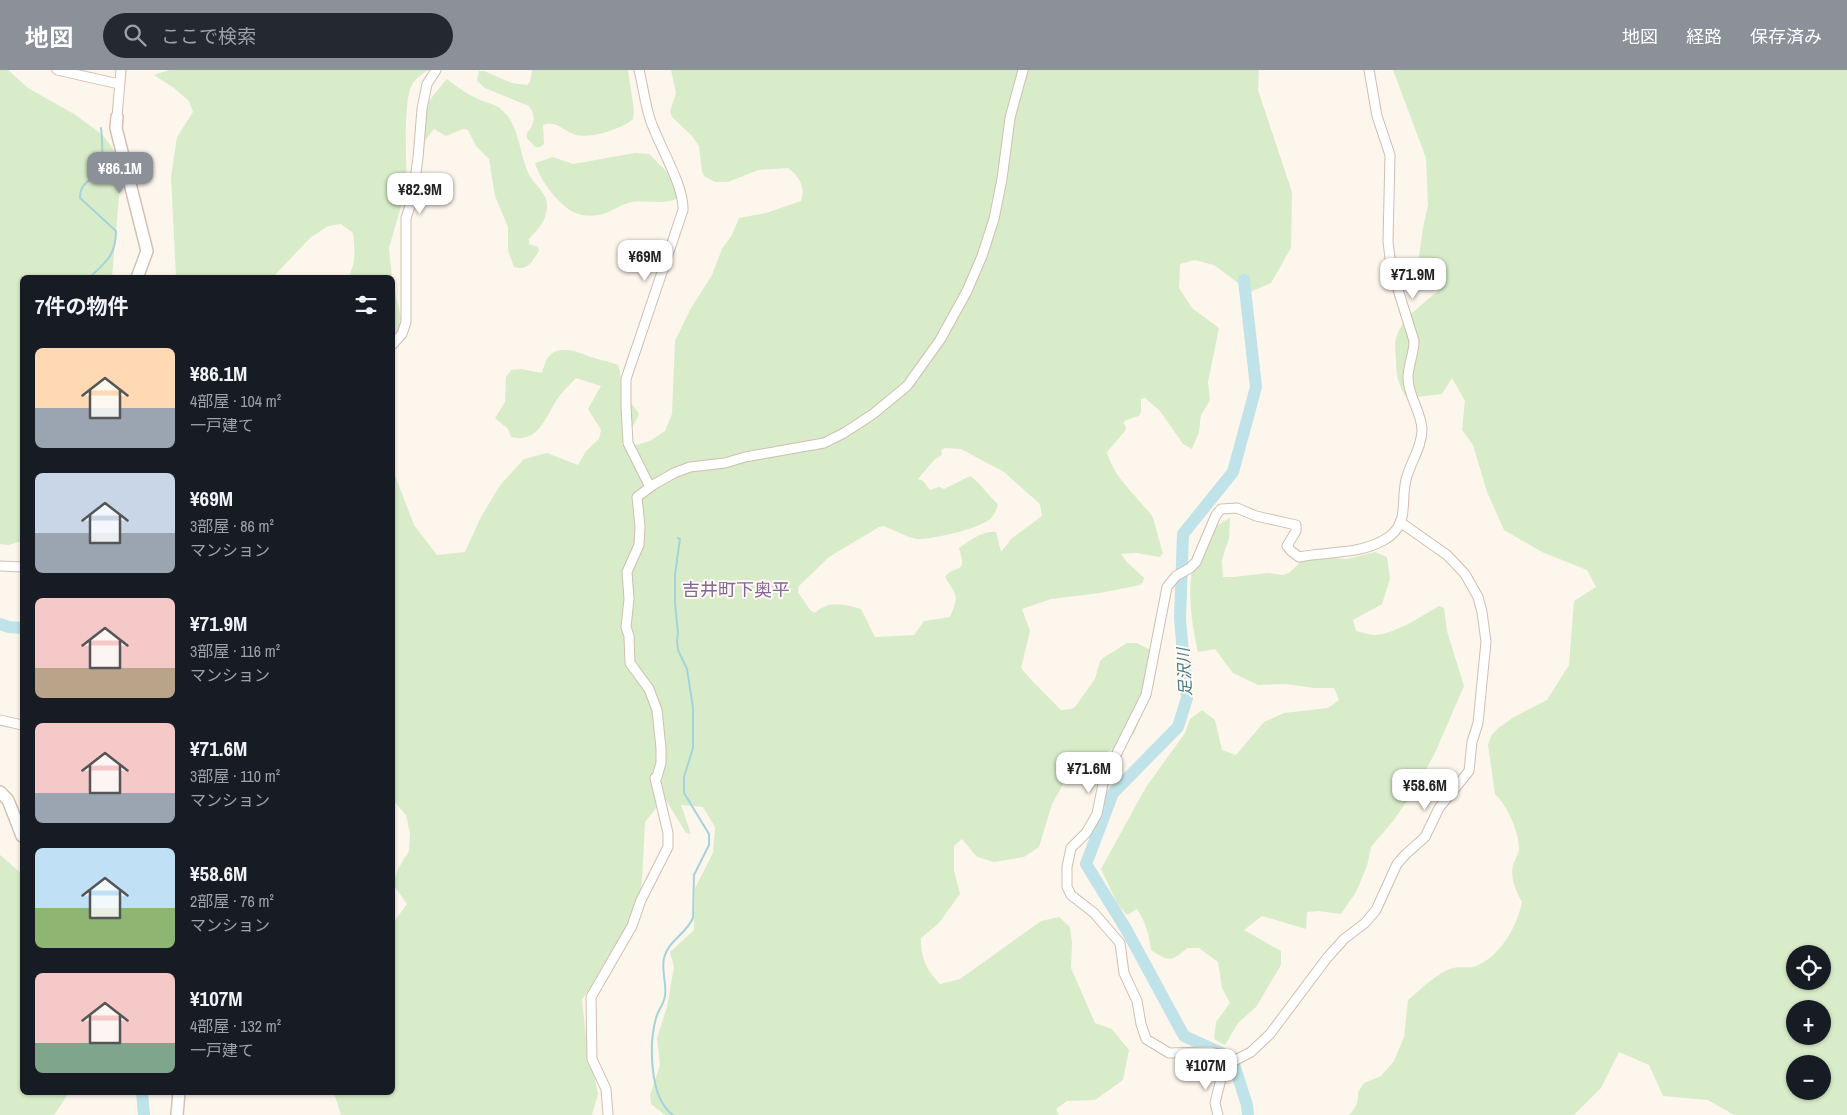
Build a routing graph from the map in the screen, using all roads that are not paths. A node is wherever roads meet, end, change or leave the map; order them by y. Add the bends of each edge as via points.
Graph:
1 (56, 70) edge
2 (121, 70) edge
3 (436, 70) edge
4 (639, 70) edge
5 (1023, 70) edge
6 (1369, 70) edge
7 (119, 84) junction
8 (117, 116) joint
9 (138, 275) edge
10 (395, 342) edge
11 (650, 487) junction
12 (1400, 522) junction
13 (0, 566) edge
14 (20, 567) edge
15 (0, 720) edge
16 (20, 725) edge
17 (0, 792) edge
18 (20, 831) edge
19 (1224, 1066) junction
20 (179, 1095) edge
21 (177, 1115) edge
22 (608, 1115) edge
23 (1218, 1115) edge

1 - 7 street
2 - 7 street
3 - 10 street via 427,84 412,200 406,218 406,322
4 - 11 street via 649,118 683,201 626,379 628,443
5 - 11 street via 1010,118 994,219 982,256 940,340 907,386 873,414 824,443 690,467
6 - 12 street via 1377,116 1390,155 1388,241 1391,267 1414,341 1408,378 1422,430 1419,448 1406,478
7 - 8 street
8 - 9 street via 116,128 147,251
11 - 22 street via 637,497 639,545 627,572 626,627 630,663 649,689 657,710 662,748 655,778 668,833 668,847 641,900 632,926 591,997 592,1059 606,1089
12 - 19 street via 1447,555 1465,574 1480,604 1486,642 1478,723 1469,771 1439,808 1425,837 1397,864 1376,910 1327,958 1270,1034 1251,1052
12 - 19 street via 1397,530 1384,540 1364,548 1299,557 1287,546 1296,525 1237,508 1221,509 1196,562 1167,587 1146,695 1104,779 1097,814 1086,833 1071,848 1066,867 1067,887 1071,895 1094,913 1120,943 1124,973 1137,1000 1146,1039 1169,1053 1211,1052 1223,1055
13 - 14 street
15 - 16 street
17 - 18 street via 8,800
19 - 23 street via 1215,1103
20 - 21 street

